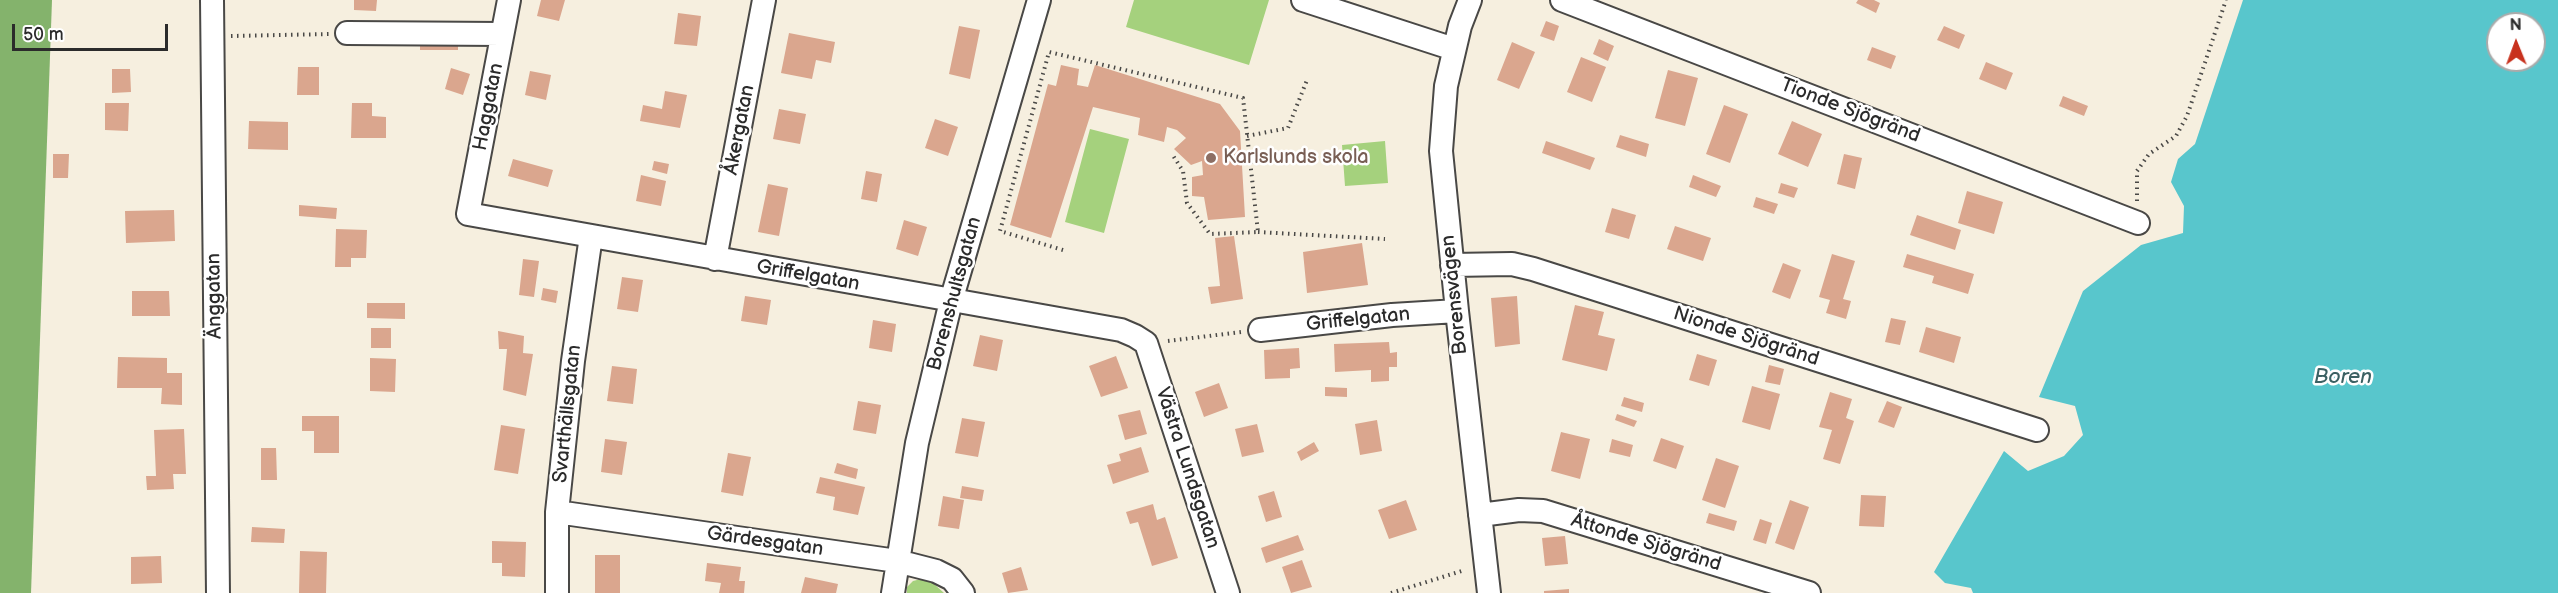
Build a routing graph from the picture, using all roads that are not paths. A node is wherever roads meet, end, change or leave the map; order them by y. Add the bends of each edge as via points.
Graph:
1 (212, 0) edge
2 (509, 0) edge
3 (764, 0) edge
4 (1039, 0) edge
5 (1303, 0) edge
6 (1470, 0) edge
7 (1562, 0) edge
8 (347, 33) road end
9 (502, 34) junction
10 (1454, 49) junction
11 (468, 214) joint
12 (2138, 223) road end
13 (591, 236) junction
14 (715, 259) junction
15 (1452, 265) junction
16 (951, 301) junction
17 (1456, 311) junction
18 (1260, 330) road end
19 (1146, 343) joint
20 (2037, 430) dead end
21 (557, 512) junction
22 (1480, 515) junction
23 (897, 561) junction
24 (218, 593) edge
25 (557, 593) edge
26 (893, 593) edge
27 (963, 593) edge
28 (1228, 593) edge
29 (1489, 593) edge
30 (1809, 593) edge

1 - 24 street, Änggatan
2 - 9 street, Haggatan
3 - 14 street, Åkergatan
4 - 16 street, Borenshultsgatan
5 - 10 street
6 - 10 street, Borensvägen
7 - 12 street, Tionde Sjögränd
8 - 9 street
9 - 11 street, Haggatan
10 - 15 street, Borensvägen via 1446,86 1441,151
11 - 13 street, Griffelgatan
13 - 14 street, Griffelgatan
13 - 21 street, Svarthällsgatan
14 - 16 street, Griffelgatan
15 - 17 street, Borensvägen
15 - 20 street, Nionde Sjögränd via 1492,263 1533,269
16 - 19 street, Griffelgatan via 1121,330
16 - 23 street, Borenshultsgatan via 917,443
17 - 18 street, Griffelgatan
17 - 22 street, Borensvägen
19 - 28 street, Västra Lundsgatan
21 - 23 street, Gärdesgatan
21 - 25 street, Svarthällsgatan
22 - 29 street, Borensvägen
22 - 30 street, Åttonde Sjögränd via 1543,511
23 - 26 street, Borenshultsgatan
23 - 27 street, Gärdesgatan via 936,571 952,579

